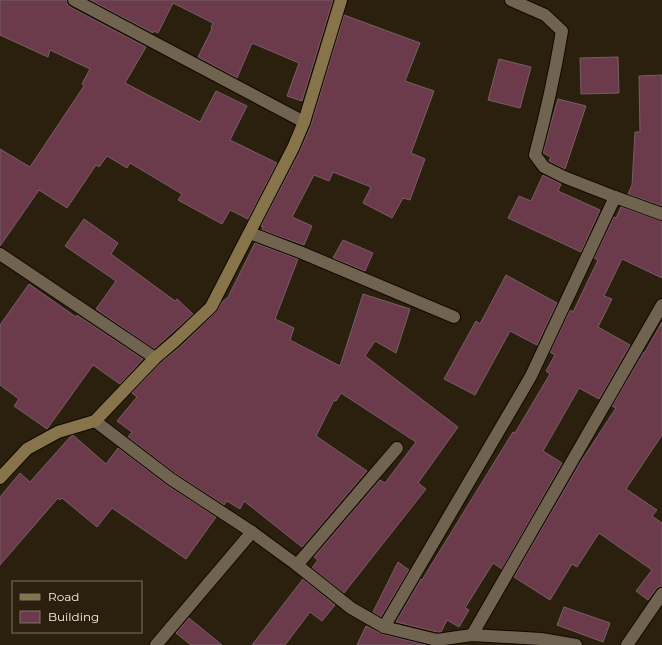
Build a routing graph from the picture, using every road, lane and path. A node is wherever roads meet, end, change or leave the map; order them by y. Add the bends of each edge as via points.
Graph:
1 (74, 0) edge
2 (341, 0) edge
3 (511, 0) edge
4 (304, 122) junction
5 (615, 197) junction
6 (662, 214) edge
7 (250, 233) junction
8 (0, 254) edge
9 (662, 305) edge
10 (454, 317) dead end
11 (155, 358) junction
12 (95, 421) junction
13 (397, 448) dead end
14 (0, 478) edge
15 (252, 532) junction
16 (297, 565) junction
17 (662, 594) edge
18 (384, 627) junction
19 (472, 635) junction
20 (436, 642) edge
21 (156, 645) edge
22 (576, 645) edge
23 (627, 645) edge

1 - 4 street
2 - 4 street
3 - 5 street via 545,15 562,31 535,155 544,167
4 - 7 street
5 - 6 street
5 - 18 street via 531,376
7 - 10 street
7 - 11 street via 211,307
8 - 11 street
9 - 19 street
11 - 12 street
12 - 14 street via 58,432 27,449
12 - 15 street via 171,479
13 - 16 street
15 - 16 street
15 - 21 street
16 - 18 street via 351,608
17 - 23 street
18 - 20 street
19 - 20 street
19 - 22 street via 541,639

